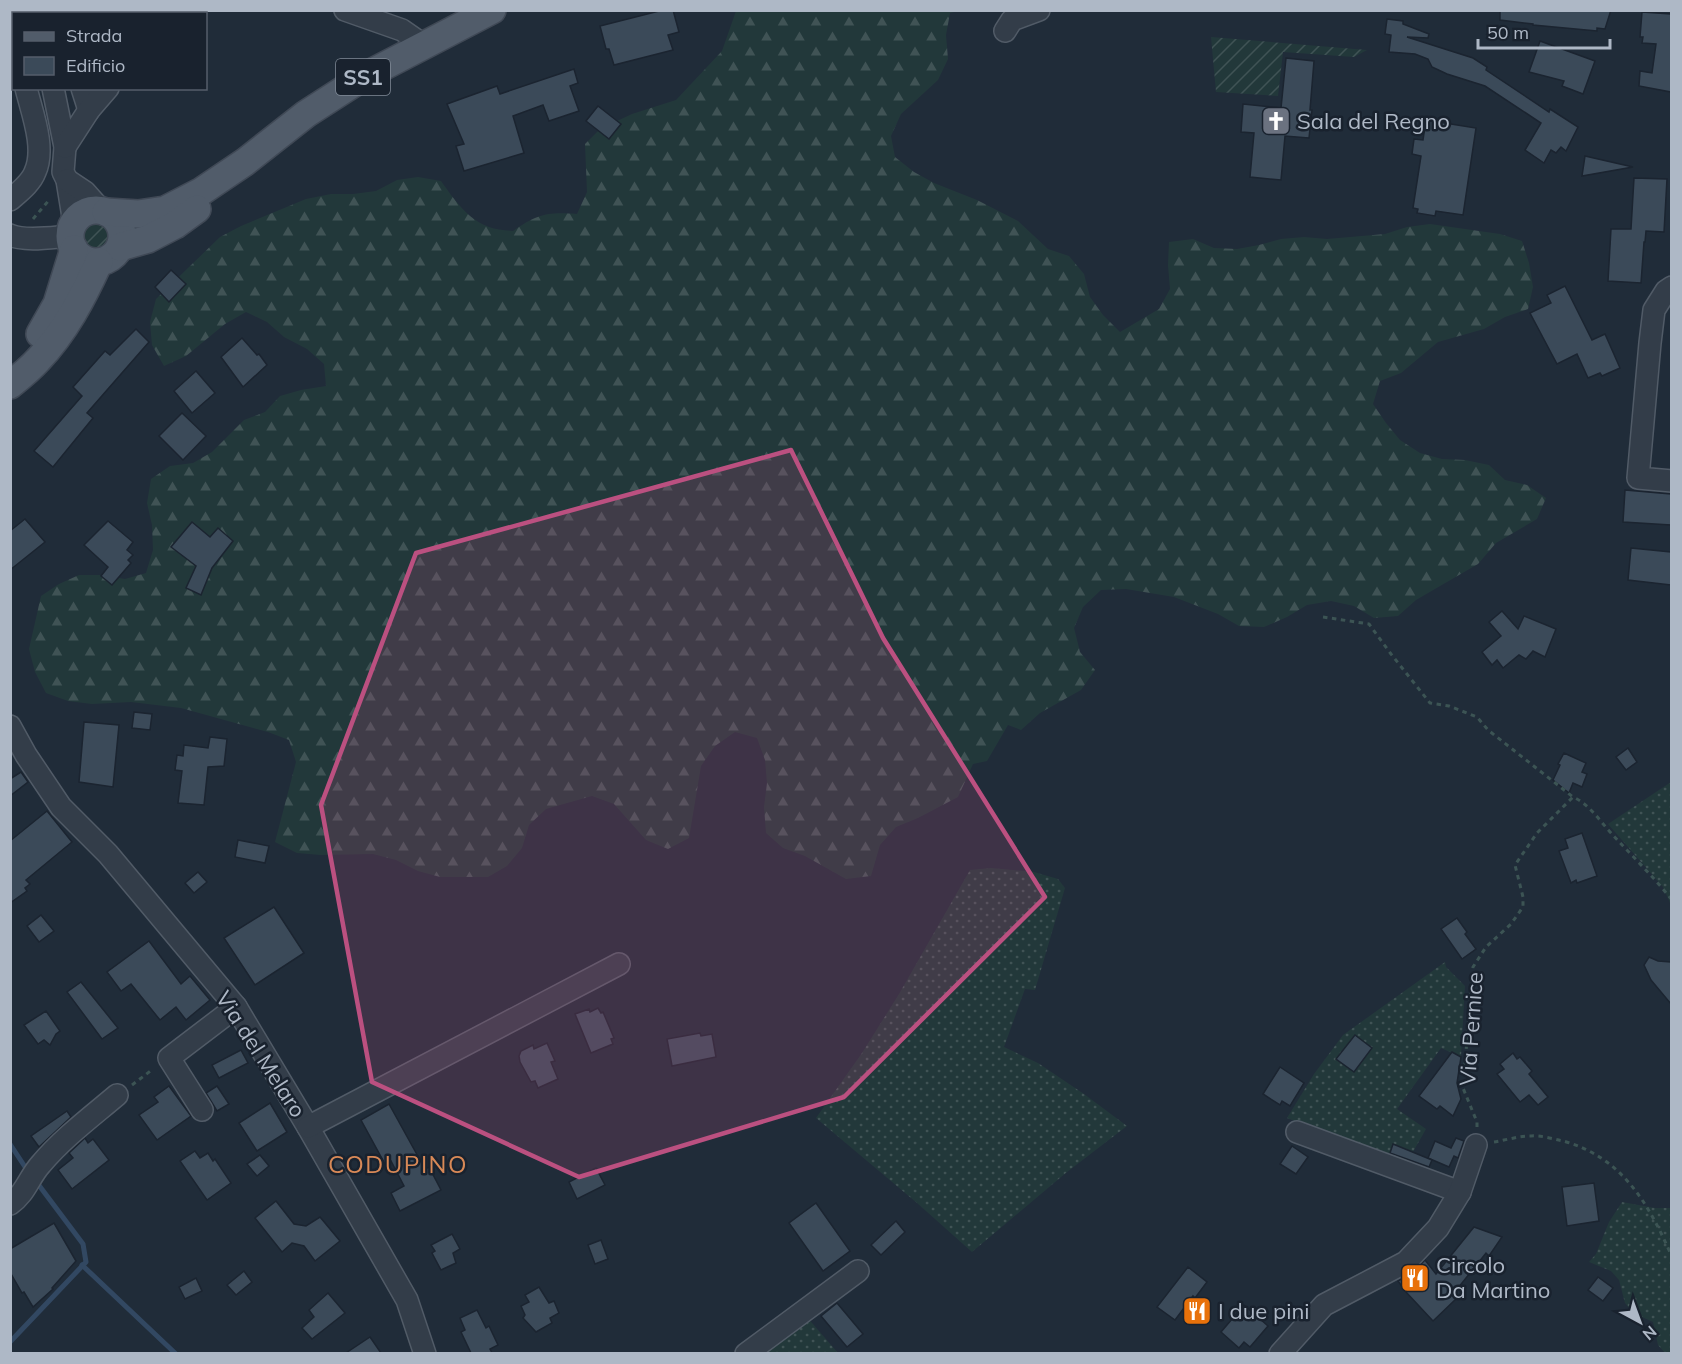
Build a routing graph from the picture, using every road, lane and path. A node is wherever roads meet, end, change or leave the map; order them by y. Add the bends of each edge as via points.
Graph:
1 (345, 10) edge
2 (492, 10) edge
3 (1039, 10) edge
4 (1005, 31) dead end
5 (425, 46) junction
6 (26, 90) edge
7 (52, 90) edge
8 (83, 90) edge
9 (106, 90) edge
10 (89, 110) junction
11 (65, 147) junction
12 (245, 162) junction
13 (67, 180) junction
14 (10, 200) edge
15 (104, 211) junction
16 (18, 236) edge
17 (73, 236) junction
18 (109, 255) junction
19 (1671, 287) edge
20 (10, 370) edge
21 (10, 385) edge
22 (1671, 481) edge
23 (1323, 617) dead end
24 (10, 726) edge
25 (1573, 797) junction
26 (1671, 900) edge
27 (618, 964) dead end
28 (236, 1007) junction
29 (169, 1058) junction
30 (117, 1095) joint
31 (202, 1110) dead end
32 (308, 1127) junction
33 (1298, 1132) dead end
34 (1476, 1145) junction
35 (1460, 1192) junction
36 (16, 1200) edge
37 (1671, 1257) edge
38 (858, 1271) dead end
39 (425, 1353) edge
40 (746, 1353) edge
41 (1280, 1353) edge

1 - 5 street via 402,30
2 - 5 main road, SS1
3 - 4 street via 1012,20
5 - 12 main road, SS1 via 365,76 306,114
6 - 14 street via 40,148 36,171
7 - 11 street
8 - 10 street
9 - 10 street
10 - 11 street
11 - 13 street via 63,172
12 - 15 main road via 165,210 138,214
12 - 18 main road via 199,208 148,239
13 - 15 street
13 - 16 path
13 - 17 street
15 - 17 main road via 83,214
15 - 18 main road via 113,216 122,230 122,239
16 - 17 street
17 - 18 main road via 85,259
17 - 20 main road via 57,304 39,337
18 - 21 main road via 61,332
19 - 22 street via 1654,310 1638,478
23 - 25 path via 1369,624 1430,703 1477,717
24 - 28 street, Via del Melaro via 61,807 108,854
25 - 26 path via 1584,802
25 - 34 path, Via Pernice via 1537,833 1515,865 1523,907 1473,967 1463,1088 1477,1122
27 - 32 street
28 - 29 street
28 - 32 street, Via del Melaro
29 - 30 path
29 - 31 street
30 - 36 street via 53,1151
32 - 39 street, Via del Melaro via 406,1300
33 - 35 street
34 - 35 street
34 - 37 path via 1532,1135 1578,1145 1595,1154 1644,1201
35 - 41 street via 1438,1228 1406,1262 1323,1305
38 - 40 street

